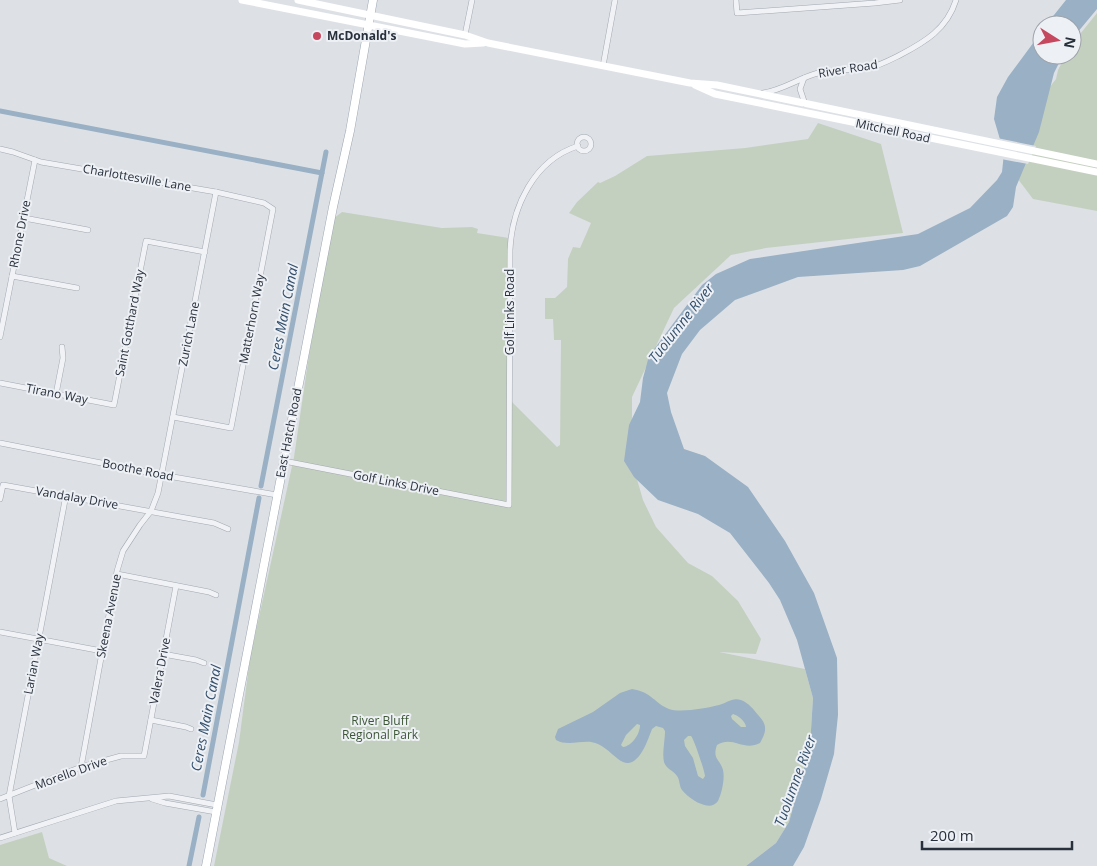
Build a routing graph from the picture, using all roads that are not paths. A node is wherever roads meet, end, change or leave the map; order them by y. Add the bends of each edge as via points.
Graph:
1 (242, 0) edge
2 (298, 0) edge
3 (373, 0) edge
4 (472, 0) edge
5 (615, 0) edge
6 (736, 0) edge
7 (900, 0) edge
8 (956, 0) edge
9 (852, 2) edge
10 (370, 16) junction
11 (370, 24) junction
12 (465, 35) junction
13 (488, 43) junction
14 (602, 66) junction
15 (804, 78) junction
16 (690, 83) junction
17 (759, 94) junction
18 (805, 104) junction
19 (578, 146) dead end
20 (0, 149) edge
21 (35, 160) junction
22 (1097, 164) edge
23 (1097, 172) edge
24 (216, 192) junction
25 (273, 209) joint
26 (24, 218) junction
27 (88, 230) dead end
28 (205, 252) junction
29 (12, 276) junction
30 (77, 288) dead end
31 (0, 338) edge
32 (62, 347) dead end
33 (0, 383) edge
34 (56, 394) junction
35 (114, 405) joint
36 (173, 417) junction
37 (0, 443) edge
38 (284, 461) junction
39 (162, 475) junction
40 (66, 495) junction
41 (277, 495) junction
42 (0, 499) edge
43 (509, 505) joint
44 (151, 512) junction
45 (228, 529) dead end
46 (117, 574) junction
47 (176, 586) junction
48 (216, 595) dead end
49 (0, 632) edge
50 (38, 640) junction
51 (102, 651) junction
52 (164, 654) junction
53 (204, 663) dead end
54 (151, 720) junction
55 (191, 729) dead end
56 (144, 756) joint
57 (81, 767) junction
58 (9, 796) junction
59 (0, 799) edge
60 (216, 809) junction
61 (15, 833) junction
62 (0, 838) edge
63 (206, 866) edge

1 - 11 main road, Mitchell Road
2 - 10 main road, Mitchell Road
3 - 10 main road, East Hatch Road
4 - 12 street
5 - 14 street
6 - 9 street via 737,13
7 - 9 street
8 - 15 street, River Road via 938,32 896,57 869,68 827,71
10 - 11 main road, East Hatch Road
10 - 12 main road, Mitchell Road
11 - 13 main road, Mitchell Road via 465,44
11 - 38 main road, East Hatch Road
12 - 13 main road, Mitchell Road
13 - 14 main road, Mitchell Road
14 - 16 main road, Mitchell Road
15 - 17 street, River Road
15 - 18 street, River Road via 800,89
16 - 17 main road, Mitchell Road
16 - 23 main road, Mitchell Road via 715,94
17 - 18 main road, Mitchell Road
18 - 22 main road, Mitchell Road
19 - 43 street, Golf Links Road via 556,157 532,181 512,230
20 - 21 street, Charlottesville Lane
21 - 24 street, Charlottesville Lane
21 - 26 street, Rhone Drive
24 - 25 street, Charlottesville Lane via 264,203
24 - 28 street, Zurich Lane
25 - 36 street, Matterhorn Way via 231,428
26 - 27 street
26 - 29 street, Rhone Drive
28 - 35 street, Saint Gotthard Way via 146,241
28 - 36 street, Zurich Lane
29 - 30 street
29 - 31 street, Rhone Drive
32 - 34 street
33 - 34 street, Tirano Way
34 - 35 street, Tirano Way
36 - 39 street, Zurich Lane
37 - 39 street, Boothe Road
38 - 41 main road, East Hatch Road
38 - 43 street, Golf Links Drive
39 - 41 street, Boothe Road
39 - 44 street, Skeena Avenue
40 - 42 street, Vandalay Drive via 3,485
40 - 44 street, Vandalay Drive
40 - 50 street, Larian Way
41 - 60 main road, East Hatch Road
44 - 45 street, Vandalay Drive via 214,523
44 - 46 street, Skeena Avenue via 123,551
46 - 47 street
46 - 51 street, Skeena Avenue
47 - 48 street
47 - 52 street, Valera Drive
49 - 50 street
50 - 51 street
50 - 58 street, Larian Way
51 - 57 street, Skeena Avenue
52 - 53 street
52 - 54 street, Valera Drive
54 - 55 street
54 - 56 street, Valera Drive
56 - 57 street, Morello Drive via 121,756
57 - 58 street, Morello Drive
58 - 59 street, Morello Drive
58 - 61 street, Larian Way
60 - 61 street via 169,796 116,801
60 - 63 main road, East Hatch Road
61 - 62 street

